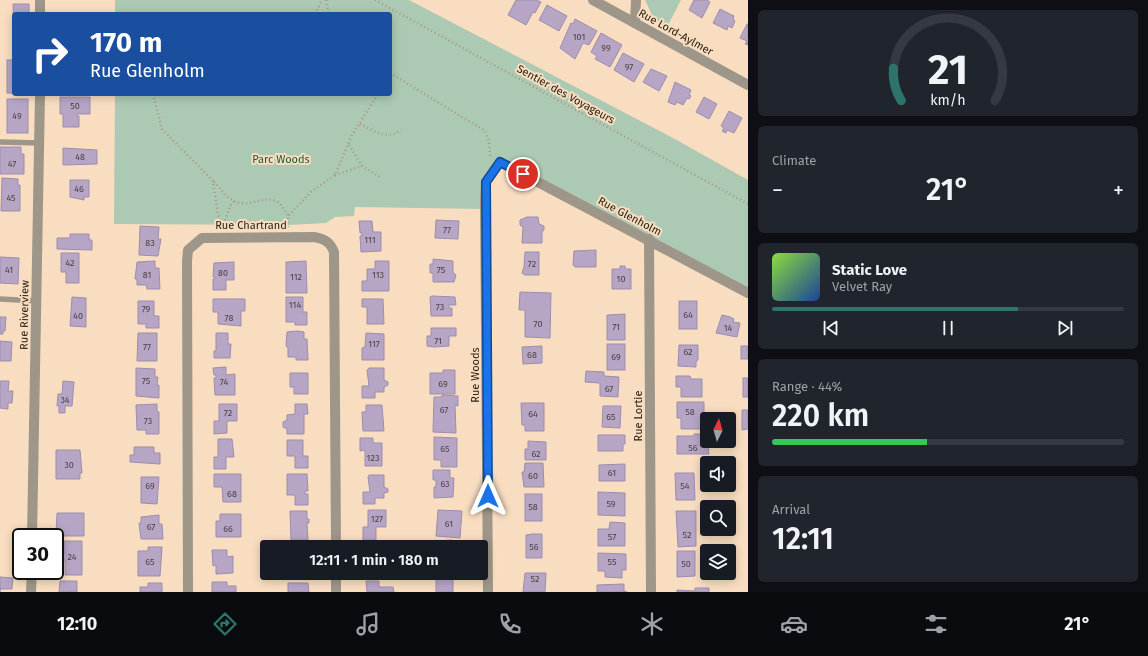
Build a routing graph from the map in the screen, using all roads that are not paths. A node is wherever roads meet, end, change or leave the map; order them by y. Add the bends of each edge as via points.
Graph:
1 (40, 0) edge
2 (593, 0) edge
3 (636, 0) edge
4 (40, 12) edge
5 (634, 22) junction
6 (748, 85) edge
7 (40, 96) edge
8 (0, 142) edge
9 (40, 143) junction
10 (500, 162) joint
11 (649, 240) junction
12 (748, 293) edge
13 (0, 299) edge
14 (36, 301) junction
15 (32, 528) edge
16 (336, 540) edge
17 (32, 580) edge
18 (336, 580) edge
19 (31, 592) edge
20 (188, 592) edge
21 (336, 592) edge
22 (488, 592) edge
23 (652, 592) edge

1 - 4 street
2 - 5 street, Rue Lord-Aylmer
3 - 5 street
5 - 6 street, Rue Lord-Aylmer
7 - 9 street, Rue Riverview
8 - 9 lane
9 - 14 street, Rue Riverview
10 - 11 street, Rue Glenholm
10 - 22 street, Rue Woods via 486,182 485,201
11 - 12 street, Rue Glenholm
11 - 23 street, Rue Lortie
13 - 14 lane
14 - 15 street, Rue Riverview
16 - 20 street, Rue Chartrand via 334,252 331,244 314,237 202,238 188,250 186,261
17 - 19 street
18 - 21 street

